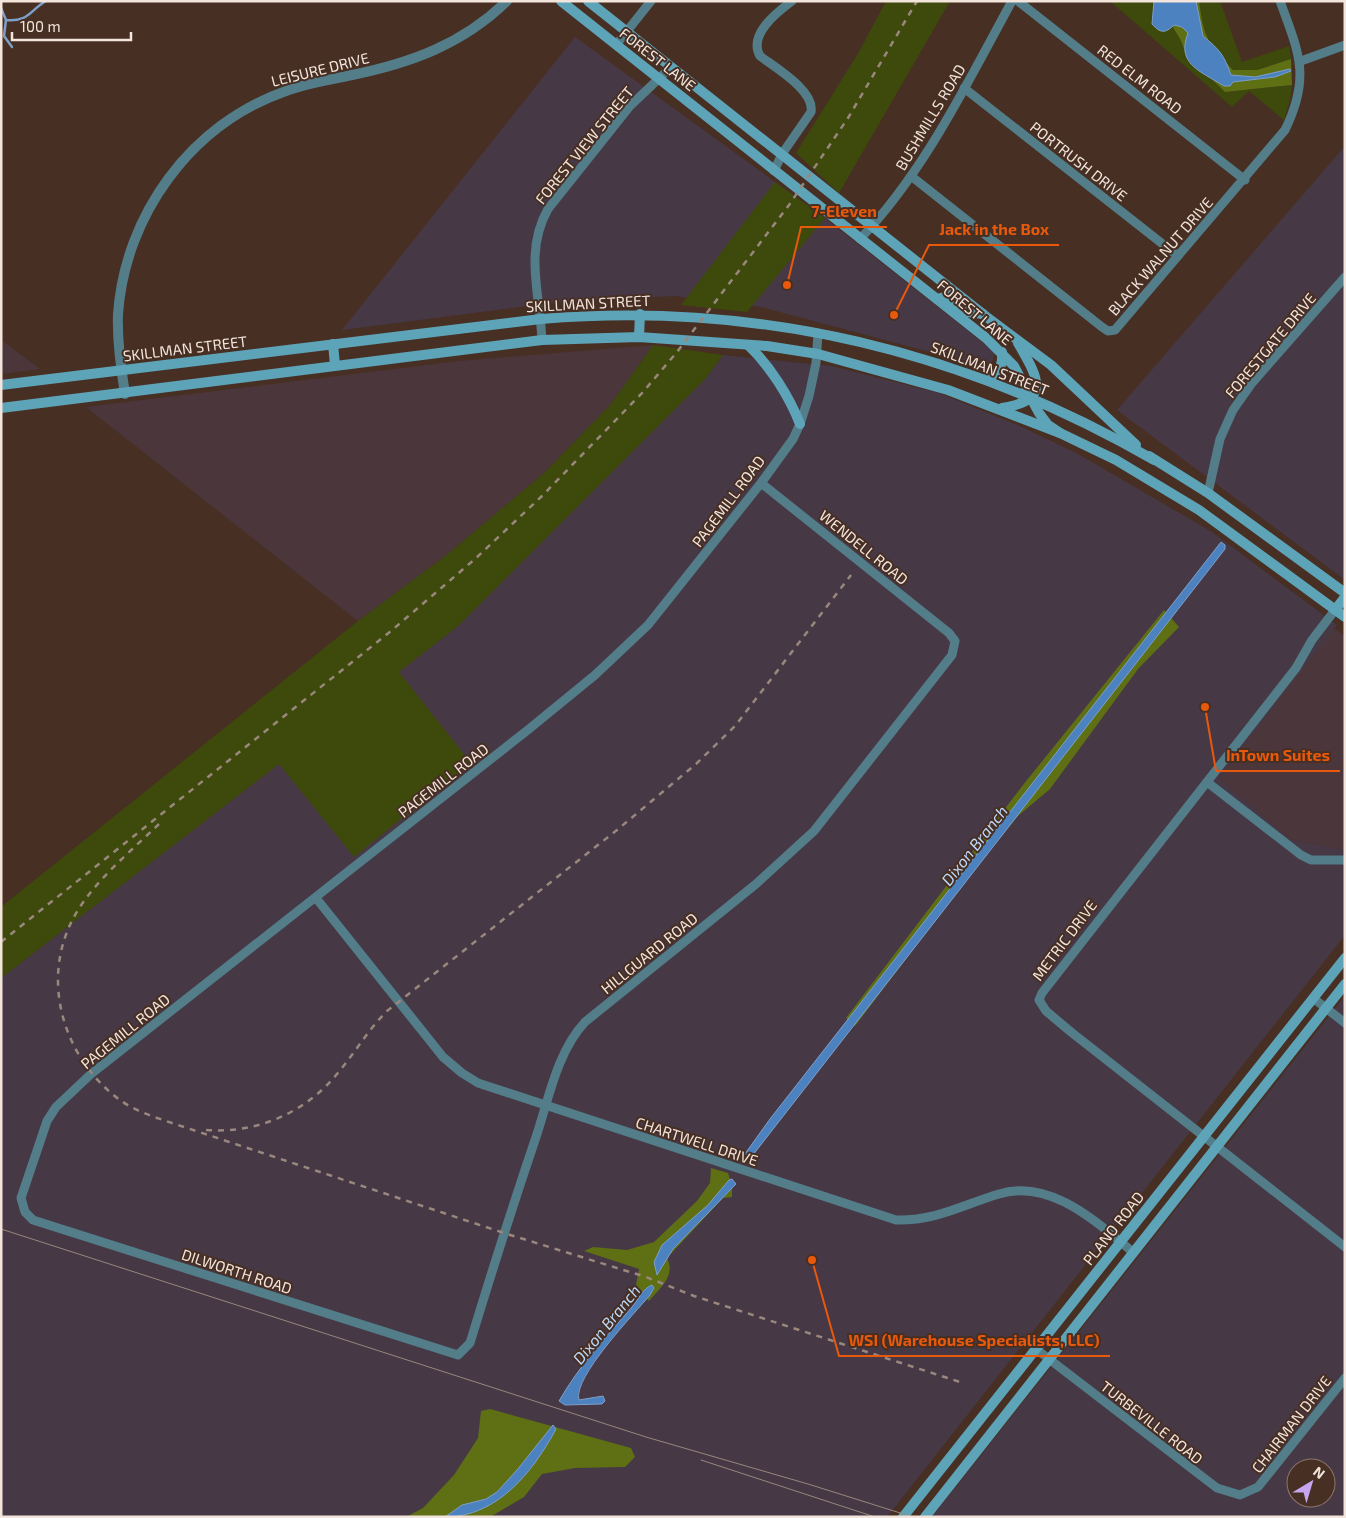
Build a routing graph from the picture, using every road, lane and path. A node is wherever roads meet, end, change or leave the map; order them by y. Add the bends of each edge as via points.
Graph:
1 (507, 1) edge
2 (560, 1) edge
3 (588, 1) edge
4 (651, 1) edge
5 (792, 1) edge
6 (1012, 1) edge
7 (1018, 1) edge
8 (1280, 1) edge
9 (626, 32) junction
10 (616, 45) junction
11 (1345, 45) edge
12 (1301, 61) junction
13 (671, 67) junction
14 (658, 79) junction
15 (964, 88) junction
16 (782, 154) junction
17 (778, 174) junction
18 (911, 176) junction
19 (1245, 180) junction
20 (872, 226) junction
21 (860, 239) junction
22 (1178, 256) junction
23 (1345, 277) edge
24 (937, 299) junction
25 (640, 314) junction
26 (984, 314) junction
27 (541, 319) junction
28 (818, 333) junction
29 (639, 337) junction
30 (542, 340) junction
31 (1016, 340) junction
32 (333, 344) junction
33 (748, 345) junction
34 (1002, 352) junction
35 (818, 354) junction
36 (335, 365) junction
37 (121, 371) junction
38 (985, 379) junction
39 (1, 385) edge
40 (125, 394) junction
41 (1032, 398) junction
42 (1, 408) edge
43 (1000, 408) junction
44 (800, 424) junction
45 (1060, 433) junction
46 (1154, 460) junction
47 (760, 483) junction
48 (1208, 493) junction
49 (1199, 510) junction
50 (1345, 593) edge
51 (1345, 597) edge
52 (1335, 610) junction
53 (1345, 617) edge
54 (949, 633) joint
55 (1208, 782) junction
56 (1345, 860) edge
57 (316, 898) junction
58 (1345, 958) edge
59 (1345, 984) edge
60 (1313, 998) junction
61 (1326, 1008) junction
62 (1345, 1023) edge
63 (546, 1106) junction
64 (1205, 1136) junction
65 (1217, 1145) junction
66 (21, 1198) joint
67 (1121, 1242) junction
68 (1345, 1247) edge
69 (1133, 1252) junction
70 (1036, 1349) junction
71 (458, 1355) joint
72 (1050, 1360) junction
73 (1345, 1378) edge
74 (1258, 1487) joint
75 (903, 1517) edge
76 (925, 1517) edge

1 - 37 street, LEISURE DRIVE via 463,36 419,58 299,87 258,102 190,152 159,191 129,256 118,315
2 - 10 main road, FOREST LANE
3 - 9 main road, FOREST LANE
4 - 9 street
5 - 16 street via 756,40 760,56 804,91 812,105
6 - 15 street, BUSHMILLS ROAD
7 - 19 street, RED ELM ROAD
8 - 12 street, BLACK WALNUT DRIVE
9 - 10 street
9 - 13 main road, FOREST LANE
10 - 14 main road, FOREST LANE
11 - 12 street
12 - 19 street, BLACK WALNUT DRIVE via 1294,112 1275,145
13 - 14 street, FOREST VIEW STREET
13 - 16 main road, FOREST LANE
14 - 17 main road, FOREST LANE
14 - 27 street, FOREST VIEW STREET via 630,106 542,220 535,247
15 - 18 street, BUSHMILLS ROAD
15 - 22 street, PORTRUSH DRIVE
16 - 17 street
16 - 20 main road, FOREST LANE
17 - 21 main road, FOREST LANE
18 - 20 street, BUSHMILLS ROAD
18 - 22 street, BLACK WALNUT DRIVE via 1108,331 1119,325
19 - 22 street, BLACK WALNUT DRIVE
20 - 21 street, BUSHMILLS ROAD
20 - 26 main road, FOREST LANE
21 - 24 main road, FOREST LANE
23 - 48 street, FORESTGATE DRIVE via 1252,383 1233,410 1220,440
24 - 26 main road via 948,296 968,312
24 - 34 main road, FOREST LANE
25 - 27 main road, SKILLMAN STREET
25 - 28 main road, SKILLMAN STREET via 733,320
25 - 29 main road
26 - 31 main road, FOREST LANE
27 - 30 street, FOREST VIEW STREET
27 - 32 main road, SKILLMAN STREET
28 - 35 street, PAGEMILL ROAD
28 - 38 main road, SKILLMAN STREET via 896,350
29 - 30 main road
29 - 33 main road
30 - 36 main road
31 - 41 main road via 1037,382
31 - 46 main road, FOREST LANE via 1051,365
32 - 36 main road
32 - 37 main road, SKILLMAN STREET
33 - 35 main road
33 - 44 main road via 765,362
34 - 38 main road via 1000,369
34 - 41 main road, FOREST LANE
35 - 43 main road via 924,382
35 - 44 street, PAGEMILL ROAD
36 - 40 main road
37 - 39 main road, SKILLMAN STREET
37 - 40 street, LEISURE DRIVE
38 - 41 main road, SKILLMAN STREET
40 - 42 main road
41 - 43 main road via 1019,406
41 - 45 main road, FOREST LANE via 1048,425
41 - 46 main road, SKILLMAN STREET
43 - 45 main road
44 - 47 street, PAGEMILL ROAD
45 - 49 main road, FOREST LANE via 1116,460
46 - 48 main road, FOREST LANE
47 - 54 street, WENDELL ROAD
47 - 57 street, PAGEMILL ROAD via 668,602 632,642 530,728
48 - 49 main road
48 - 50 main road, FOREST LANE
49 - 52 main road, FOREST LANE
51 - 52 main road
52 - 53 main road, FOREST LANE
52 - 55 street, METRIC DRIVE via 1296,668
54 - 63 street, HILLGUARD ROAD via 956,641 952,655 814,831 756,884 585,1022 566,1049
55 - 56 street via 1300,854 1311,860
55 - 64 street, METRIC DRIVE via 1054,976 1039,1000 1046,1011 1071,1032
57 - 63 street, CHARTWELL DRIVE via 443,1057 478,1083
57 - 66 street, PAGEMILL ROAD via 91,1074 56,1107 47,1121
58 - 60 main road, PLANO ROAD
59 - 61 main road, PLANO ROAD
60 - 61 street
60 - 64 main road, PLANO ROAD
61 - 62 street
61 - 65 main road, PLANO ROAD
63 - 67 street, CHARTWELL DRIVE via 896,1220 939,1216 1000,1193 1043,1193 1069,1204
63 - 71 street, HILLGUARD ROAD via 470,1343
64 - 65 street, METRIC DRIVE
64 - 67 main road, PLANO ROAD
65 - 68 street, METRIC DRIVE
65 - 69 main road, PLANO ROAD
66 - 71 street, DILWORTH ROAD via 25,1212 32,1220 437,1351
67 - 69 street, CHARTWELL DRIVE
67 - 70 main road, PLANO ROAD
69 - 72 main road, PLANO ROAD
70 - 72 street, TURBEVILLE ROAD
70 - 75 main road, PLANO ROAD
72 - 74 street, TURBEVILLE ROAD via 1217,1488 1240,1495
72 - 76 main road, PLANO ROAD
73 - 74 street, CHAIRMAN DRIVE

